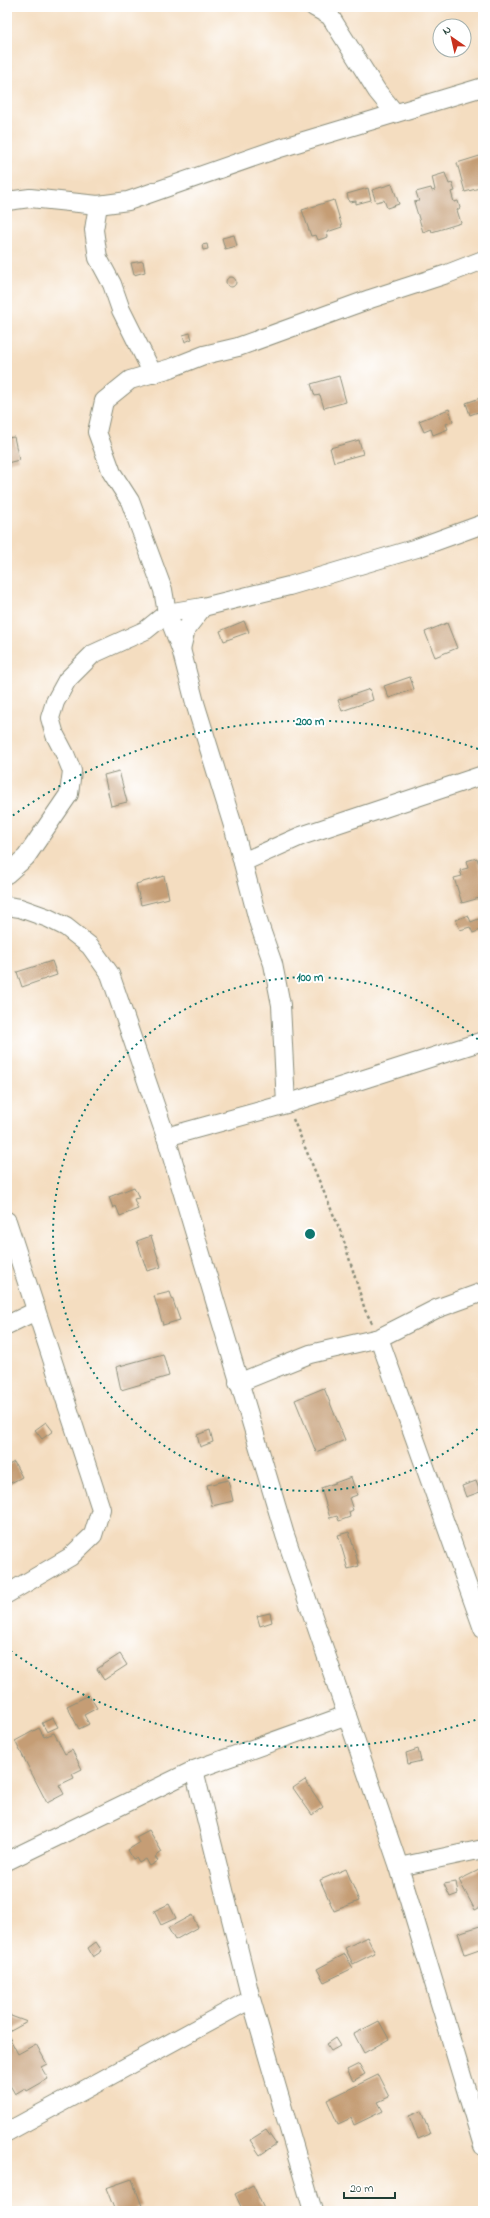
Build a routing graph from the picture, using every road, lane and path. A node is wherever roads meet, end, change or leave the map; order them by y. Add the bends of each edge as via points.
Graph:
1 (314, 7) edge
2 (483, 87) edge
3 (395, 113) junction
4 (7, 201) edge
5 (98, 204) junction
6 (483, 260) edge
7 (153, 374) junction
8 (483, 524) edge
9 (203, 606) junction
10 (167, 613) junction
11 (181, 649) junction
12 (483, 775) edge
13 (243, 862) junction
14 (7, 874) edge
15 (7, 906) edge
16 (483, 1041) edge
17 (286, 1104) junction
18 (166, 1137) junction
19 (7, 1221) edge
20 (483, 1292) edge
21 (36, 1311) junction
22 (7, 1325) edge
23 (379, 1338) junction
24 (238, 1383) junction
25 (7, 1594) edge
26 (483, 1630) edge
27 (347, 1715) junction
28 (194, 1770) junction
29 (483, 1849) edge
30 (7, 1862) edge
31 (399, 1867) junction
32 (251, 1999) junction
33 (7, 2132) edge
34 (482, 2137) edge
35 (313, 2211) edge

1 - 3 street via 330,16 377,91
2 - 3 street
3 - 5 street via 277,149 128,201
4 - 5 street via 30,198
5 - 7 street via 94,230 98,258
6 - 7 street via 238,347 204,355
7 - 10 street via 130,380 104,401 97,432 112,472 130,501 163,590
8 - 9 street via 417,548 289,586
9 - 10 street
9 - 11 street via 186,630
10 - 11 street
10 - 14 street via 146,630 93,654 67,680 50,718 72,771 69,794 34,847
11 - 13 street via 194,703
12 - 13 street via 301,836
13 - 17 street via 259,924 273,964 280,998
15 - 18 street via 20,908 66,927 90,946 110,974
16 - 17 street
17 - 18 street
17 - 23 path via 342,1235 365,1310
18 - 24 street
19 - 21 street
20 - 23 street via 436,1309
21 - 22 street
21 - 25 street via 101,1509 93,1535 70,1558
23 - 24 street via 310,1354
23 - 26 street
24 - 27 street via 285,1535
27 - 28 street
27 - 31 street
28 - 30 street
28 - 32 street
29 - 31 street
31 - 34 street
32 - 33 street
32 - 35 street

